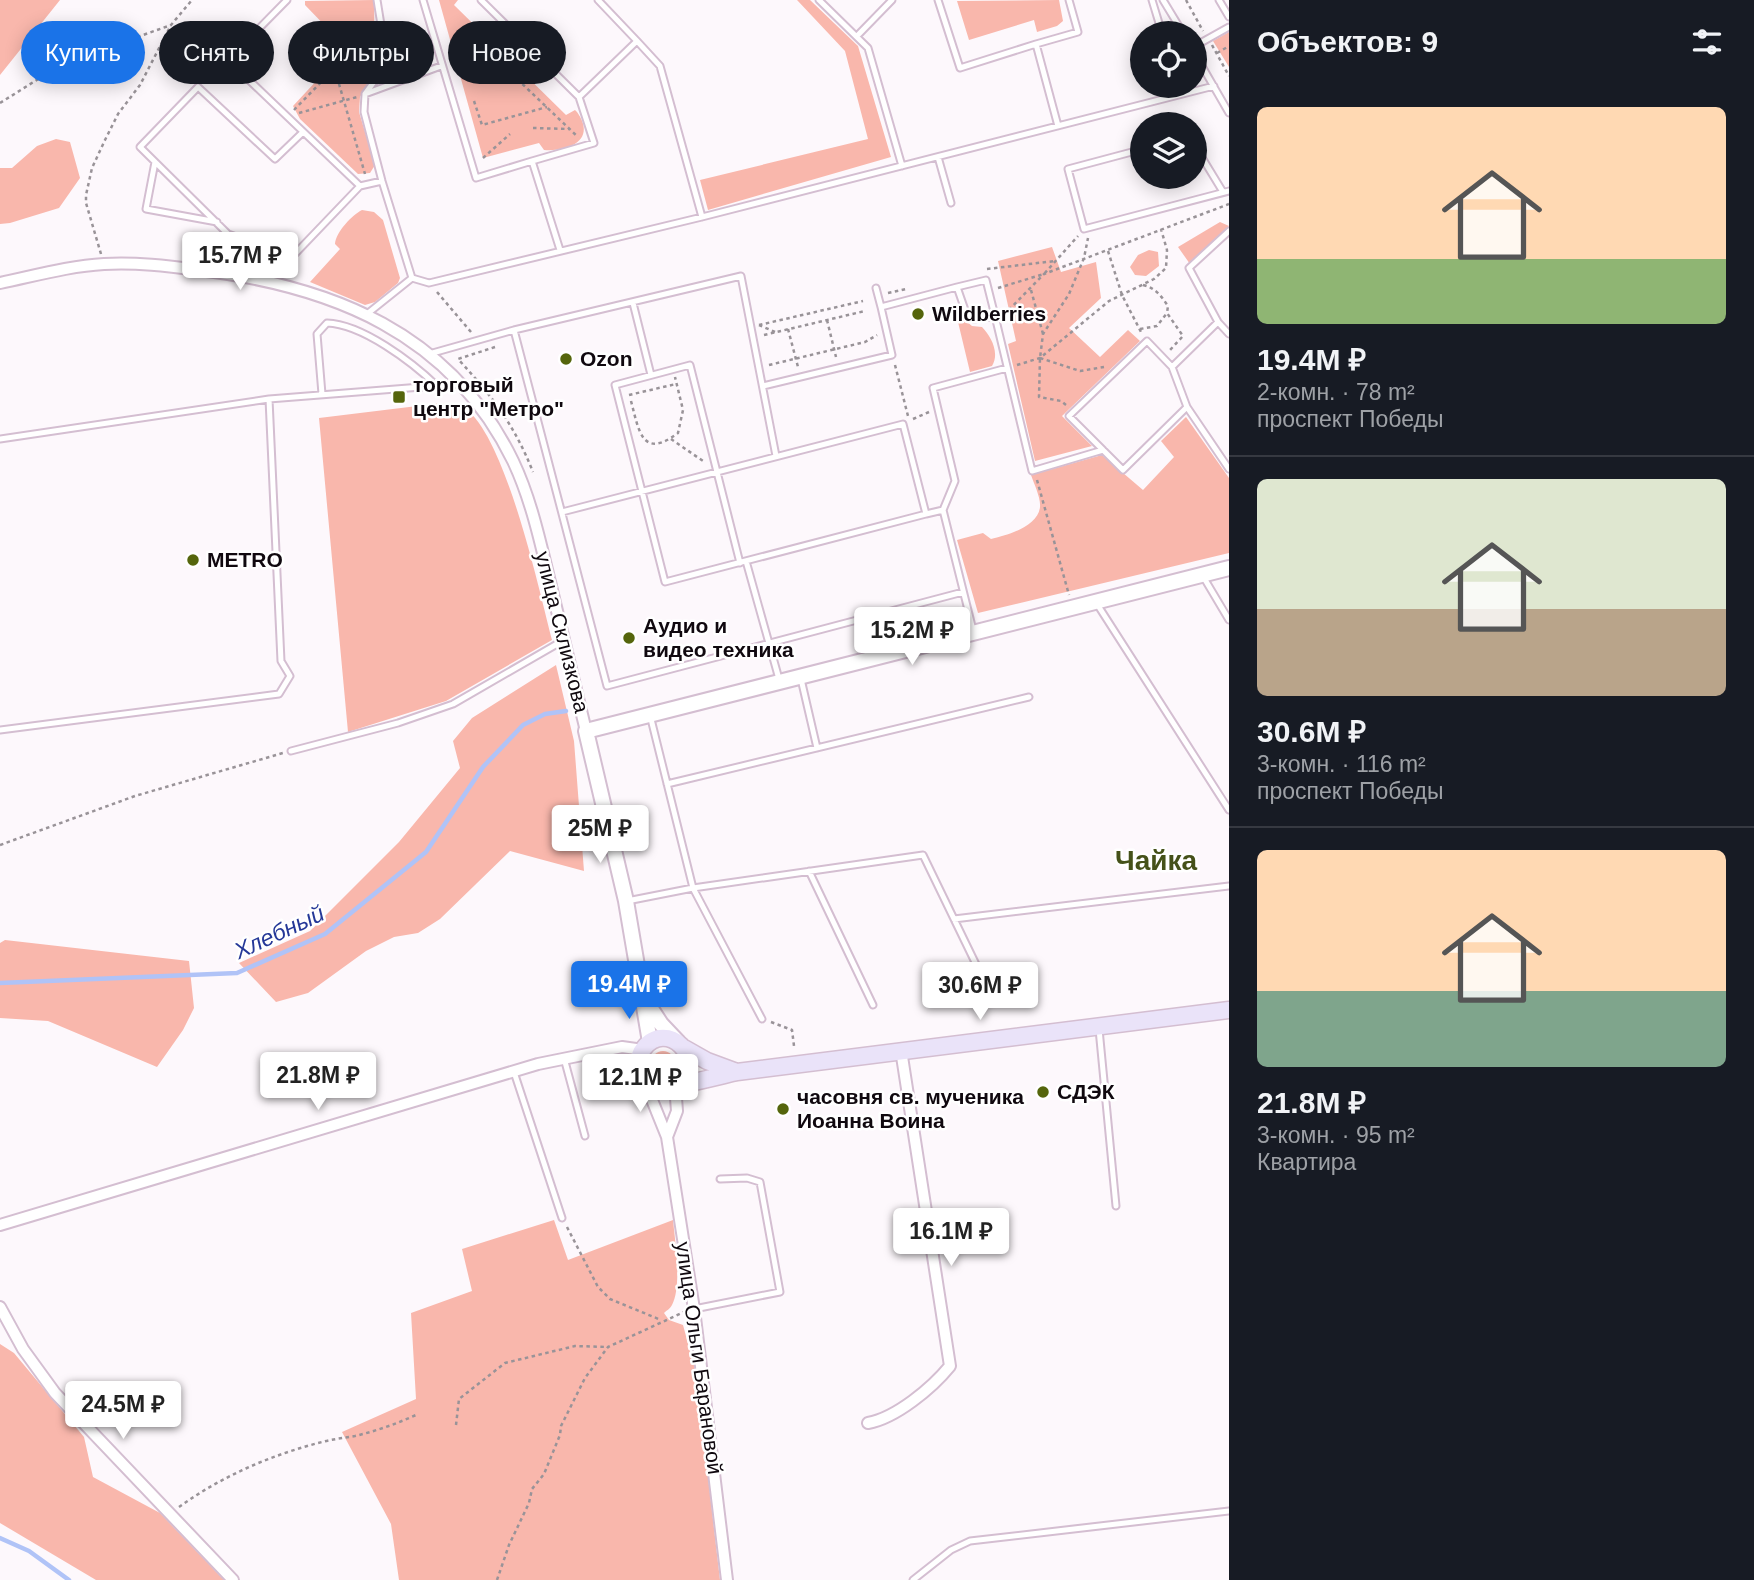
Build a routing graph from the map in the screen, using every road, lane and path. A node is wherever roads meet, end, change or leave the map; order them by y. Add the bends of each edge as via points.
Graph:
1 (192, 0) edge
2 (287, 0) edge
3 (377, 0) edge
4 (423, 0) edge
5 (481, 0) edge
6 (598, 0) edge
7 (819, 0) edge
8 (892, 0) edge
9 (938, 0) edge
10 (1069, 0) edge
11 (1152, 0) edge
12 (1163, 0) edge
13 (1219, 0) edge
14 (1229, 17) edge
15 (174, 21) edge
16 (1158, 21) edge
17 (1176, 21) edge
18 (1229, 27) edge
19 (159, 29) edge
20 (856, 36) junction
21 (1207, 39) edge
22 (637, 41) junction
23 (1035, 44) junction
24 (159, 46) edge
25 (1229, 46) edge
26 (1216, 53) dead end
27 (442, 66) junction
28 (1207, 74) edge
29 (321, 84) edge
30 (340, 84) edge
31 (523, 84) edge
32 (1214, 86) junction
33 (1207, 88) edge
34 (365, 94) junction
35 (579, 97) junction
36 (1168, 98) edge
37 (344, 100) junction
38 (474, 101) dead end
39 (0, 103) edge
40 (547, 107) junction
41 (1229, 113) edge
42 (1058, 125) junction
43 (533, 128) dead end
44 (569, 129) junction
45 (303, 132) junction
46 (510, 134) dead end
47 (582, 146) junction
48 (1130, 152) edge
49 (938, 157) junction
50 (483, 158) dead end
51 (155, 162) junction
52 (532, 162) junction
53 (1207, 163) edge
54 (902, 166) junction
55 (365, 174) dead end
56 (382, 181) junction
57 (360, 186) junction
58 (1226, 191) edge
59 (950, 204) dead end
60 (1229, 204) edge
61 (702, 217) junction
62 (217, 222) junction
63 (1087, 228) junction
64 (1161, 229) junction
65 (1229, 231) edge
66 (560, 250) junction
67 (1108, 250) junction
68 (1084, 258) junction
69 (105, 264) junction
70 (1044, 274) junction
71 (412, 278) junction
72 (0, 283) edge
73 (429, 283) junction
74 (1140, 285) junction
75 (957, 287) junction
76 (876, 288) dead end
77 (1030, 288) junction
78 (989, 291) junction
79 (1122, 295) junction
80 (863, 301) dead end
81 (633, 303) junction
82 (881, 306) junction
83 (865, 312) dead end
84 (1167, 313) junction
85 (368, 314) junction
86 (995, 319) junction
87 (827, 320) junction
88 (750, 321) junction
89 (1218, 322) junction
90 (759, 325) junction
91 (788, 329) junction
92 (887, 329) junction
93 (1140, 329) junction
94 (514, 330) junction
95 (775, 332) junction
96 (1043, 334) junction
97 (1229, 334) edge
98 (754, 338) junction
99 (478, 340) junction
100 (1147, 341) junction
101 (834, 349) junction
102 (429, 354) junction
103 (892, 355) junction
104 (796, 358) junction
105 (1040, 358) junction
106 (1163, 358) junction
107 (1123, 364) junction
108 (759, 367) junction
109 (1172, 367) junction
110 (839, 368) junction
111 (1007, 368) junction
112 (651, 375) junction
113 (801, 377) junction
114 (463, 384) junction
115 (437, 386) junction
116 (763, 386) junction
117 (322, 394) junction
118 (269, 399) junction
119 (1187, 407) junction
120 (938, 408) junction
121 (1075, 411) junction
122 (671, 438) junction
123 (0, 439) edge
124 (1103, 450) junction
125 (776, 457) junction
126 (1229, 469) edge
127 (1035, 470) junction
128 (717, 471) junction
129 (642, 491) junction
130 (943, 510) junction
131 (562, 512) junction
132 (926, 514) junction
133 (743, 562) junction
134 (1229, 568) edge
135 (1202, 575) junction
136 (963, 592) junction
137 (1070, 598) dead end
138 (1096, 602) junction
139 (1229, 620) edge
140 (973, 633) junction
141 (564, 640) junction
142 (769, 643) junction
143 (801, 677) junction
144 (780, 682) junction
145 (1030, 698) dead end
146 (649, 713) junction
147 (0, 730) edge
148 (586, 731) junction
149 (817, 748) junction
150 (291, 751) joint
151 (667, 784) junction
152 (1229, 810) edge
153 (0, 845) edge
154 (809, 871) junction
155 (1229, 886) edge
156 (693, 888) junction
157 (626, 901) junction
158 (954, 919) junction
159 (986, 985) dead end
160 (642, 993) junction
161 (873, 1004) dead end
162 (1229, 1010) edge
163 (762, 1019) joint
164 (1099, 1026) junction
165 (646, 1046) junction
166 (682, 1046) junction
167 (794, 1046) dead end
168 (901, 1050) junction
169 (564, 1058) junction
170 (513, 1071) junction
171 (737, 1072) junction
172 (643, 1078) junction
173 (676, 1084) junction
174 (585, 1136) dead end
175 (667, 1137) junction
176 (720, 1179) dead end
177 (1116, 1206) dead end
178 (562, 1218) joint
179 (0, 1225) edge
180 (0, 1307) edge
181 (694, 1309) junction
182 (662, 1320) junction
183 (608, 1346) junction
184 (416, 1415) dead end
185 (868, 1423) dead end
186 (456, 1425) dead end
187 (1229, 1511) edge
188 (171, 1513) junction
189 (233, 1580) edge
190 (497, 1580) edge
191 (727, 1580) edge
192 (912, 1580) edge

1 - 15 path
2 - 45 lane via 228,60
3 - 34 lane via 381,72
4 - 27 lane
5 - 35 lane
6 - 22 lane
7 - 20 lane
8 - 20 lane
9 - 23 lane via 960,68
10 - 23 lane via 1079,32
11 - 16 lane
12 - 17 lane
13 - 14 lane
18 - 21 lane
19 - 39 path via 83,51
20 - 54 lane via 868,48
22 - 35 lane
22 - 61 lane via 660,66
23 - 42 lane
24 - 69 path via 92,168 86,203
25 - 26 path
27 - 34 lane
27 - 52 lane via 476,178
28 - 32 lane
29 - 37 path via 295,112
30 - 37 path
31 - 40 path
32 - 33 lane
32 - 41 lane
34 - 37 path
34 - 56 lane via 364,112
35 - 47 lane via 594,143
36 - 42 lane
37 - 55 path
38 - 40 path via 482,125
40 - 44 path
42 - 49 lane
43 - 44 path
44 - 47 path
45 - 51 lane via 275,159 198,87 140,147
45 - 57 lane
46 - 50 path
47 - 52 lane
48 - 63 lane via 1068,169
49 - 54 lane
49 - 59 lane
51 - 62 lane
51 - 62 lane via 146,209
52 - 66 lane
53 - 58 lane
54 - 61 lane
56 - 57 lane
56 - 71 lane
57 - 62 lane via 292,257 229,233
58 - 63 lane
60 - 64 path
61 - 66 lane
63 - 68 path
63 - 70 path
64 - 67 path
64 - 74 path via 1166,268
65 - 89 lane via 1189,268
66 - 73 lane
67 - 68 path
67 - 79 path
68 - 70 path
68 - 96 path via 1069,294
69 - 72 street, улица Склизкова
69 - 85 street, улица Склизкова via 236,275 306,291
70 - 77 path
70 - 78 path
71 - 73 lane
71 - 85 lane
73 - 99 path
74 - 79 path
74 - 84 path via 1160,294
75 - 78 lane via 986,280
75 - 82 lane
75 - 86 lane via 965,310 974,319
76 - 82 lane
77 - 86 path
77 - 96 path
78 - 86 lane
79 - 93 path
79 - 105 path
80 - 90 path
81 - 88 lane via 741,275
81 - 94 lane
81 - 112 lane
82 - 92 lane
83 - 87 path
84 - 93 path via 1157,326
84 - 106 path via 1183,336
85 - 102 street, улица Склизкова
86 - 111 lane
87 - 91 path
87 - 101 path
88 - 90 path
88 - 98 lane
89 - 97 lane
89 - 109 lane
90 - 95 path
91 - 95 path
91 - 104 path
92 - 101 path via 865,342
92 - 103 lane
93 - 100 path
94 - 99 lane
94 - 131 lane
95 - 98 path
96 - 105 path
98 - 108 lane
99 - 102 lane
100 - 106 lane
100 - 107 lane
101 - 104 path
101 - 110 path
102 - 114 street, улица Склизкова
103 - 110 lane
103 - 120 path via 910,421
104 - 108 path
104 - 113 path
105 - 107 path via 1080,371
105 - 111 path
105 - 121 path via 1039,397 1061,401
106 - 109 lane
107 - 121 lane
108 - 116 lane
109 - 119 lane
110 - 113 lane
111 - 120 lane via 933,388
111 - 127 lane
112 - 128 lane via 690,365
112 - 129 lane via 615,385
113 - 116 lane
114 - 115 lane
114 - 141 street, улица Склизкова via 498,433 524,488
115 - 117 lane
115 - 117 lane via 361,332 342,323 327,323 317,334
116 - 125 lane
117 - 118 lane
118 - 123 lane
118 - 147 lane via 281,661 290,676 279,694
119 - 124 lane via 1124,470
119 - 126 lane
120 - 130 lane via 955,481
121 - 124 lane via 1069,416
122 - 122 path via 665,443 649,443 641,437 629,395 676,384 683,410 678,433
122 - 128 path
124 - 127 lane
125 - 128 lane
125 - 132 lane via 903,424
127 - 137 path
128 - 129 lane
128 - 133 lane
129 - 131 lane
129 - 133 lane via 665,582
130 - 132 lane
130 - 136 lane
131 - 142 lane via 607,685
132 - 133 lane
133 - 142 lane
134 - 135 street, улица Склизкова
135 - 138 street, улица Склизкова
135 - 139 lane
136 - 140 lane
136 - 142 lane
138 - 140 street, улица Склизкова
138 - 152 lane
140 - 143 street, улица Склизкова
141 - 148 street, улица Склизкова
141 - 150 lane via 453,704
142 - 144 lane
143 - 144 street, улица Склизкова
143 - 149 lane
144 - 146 street, улица Склизкова
145 - 149 lane
146 - 148 street, улица Склизкова
146 - 151 lane
148 - 157 street
149 - 151 lane
150 - 153 path via 135,796
151 - 156 lane
154 - 156 lane
154 - 158 lane via 923,855
154 - 161 lane
155 - 158 lane
156 - 157 lane
156 - 163 lane
157 - 160 street
158 - 159 lane
160 - 165 street
160 - 166 street via 650,1010
162 - 164 main road
163 - 167 path via 792,1030
164 - 168 main road
164 - 177 lane
165 - 166 main road via 663,1038
165 - 169 street
165 - 172 main road via 639,1062
166 - 171 main road
166 - 173 main road via 689,1067
168 - 171 main road
168 - 185 street via 950,1366 909,1402 881,1421
169 - 170 street
169 - 174 lane
170 - 178 lane
170 - 179 street
171 - 173 main road
172 - 173 main road via 657,1087
172 - 175 street, улица Ольги Барановой
173 - 175 street, улица Ольги Барановой via 677,1111
175 - 181 street, улица Ольги Барановой
176 - 181 lane via 760,1182 780,1292
178 - 182 path via 598,1287 610,1299
180 - 188 street via 55,1393
181 - 182 path
181 - 191 street, улица Ольги Барановой
182 - 183 path
183 - 186 path via 575,1346 505,1363 459,1399
183 - 190 path via 585,1378 544,1474 532,1489
184 - 188 path via 254,1464 207,1487
187 - 192 lane via 970,1541
188 - 189 street

